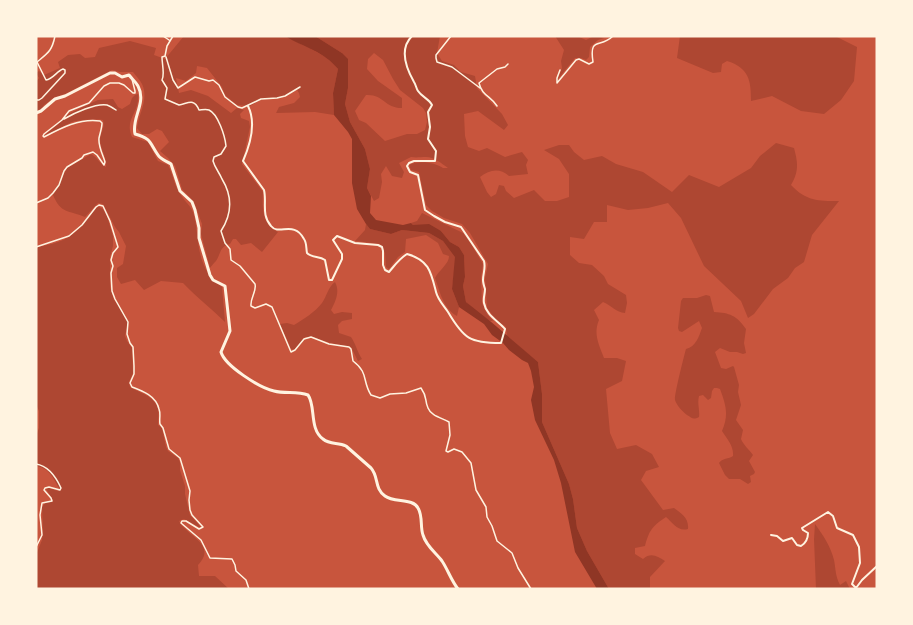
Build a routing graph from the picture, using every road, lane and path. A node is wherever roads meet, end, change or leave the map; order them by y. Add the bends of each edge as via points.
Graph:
1 (55, 36) edge
2 (164, 36) edge
3 (173, 36) edge
4 (412, 36) edge
5 (451, 36) edge
6 (613, 36) edge
7 (170, 40) junction
8 (165, 56) junction
9 (36, 62) edge
10 (508, 64) dead end
11 (560, 70) dead end
12 (131, 78) junction
13 (300, 87) dead end
14 (480, 88) junction
15 (36, 100) edge
16 (248, 106) junction
17 (497, 106) dead end
18 (116, 110) dead end
19 (36, 113) edge
20 (62, 120) junction
21 (36, 203) edge
22 (36, 247) edge
23 (36, 464) edge
24 (771, 535) dead end
25 (36, 547) edge
26 (877, 566) edge
27 (249, 589) edge
28 (458, 589) edge
29 (531, 589) edge

1 - 9 street via 50,51
2 - 7 street
3 - 7 street
4 - 16 street via 405,47 407,69 418,91 432,105 428,112 428,139 436,152 435,161 414,161 407,166 418,175 425,210 461,227 484,261 484,302 505,329 501,343 478,342 461,332 438,297 427,266 413,255 407,254 387,272 378,245 337,236 333,240 342,259 336,275 329,280 325,260 307,253 304,239 297,231 274,229 267,219 264,190 243,162 251,136
5 - 14 street via 436,55 437,62 452,67
6 - 11 street via 592,46 593,62 576,60 557,83
7 - 8 street
8 - 16 street via 178,88 195,78 213,80 238,107
8 - 29 street via 165,99 179,105 192,103 199,110 211,112 223,132 226,146 213,161 230,200 221,235 231,260 255,284 251,306 272,307 291,352 311,337 351,349 352,361 362,368 371,395 380,398 421,388 428,409 449,422 446,451 459,450 471,463 476,490 497,541 512,553
9 - 15 street via 46,80 65,70
10 - 14 street via 480,81
12 - 19 main road via 110,73 55,99
12 - 20 street via 135,93 119,83 110,83 89,103 69,111
12 - 28 main road via 141,97 135,135 150,142 161,159 173,168 180,191 195,210 210,275 225,286 230,331 222,356 264,388 308,395 323,440 346,446 371,468 383,495 411,502 418,508 424,539
13 - 16 street via 285,96 261,99
14 - 17 street
18 - 20 street via 96,105
20 - 21 street via 43,136 70,124 100,121 99,141 105,162 104,165 93,152 84,155 67,167 53,193
22 - 27 street via 69,236 96,207 103,206 118,247 111,260 112,291 128,322 127,334 133,347 134,374 130,383 156,402 169,449 180,458 184,470 190,510 202,527 182,520 181,523 201,540 210,558 232,560
23 - 25 street via 53,473 61,489 44,490 52,501 42,503 42,535
24 - 26 street via 783,541 792,538 801,546 808,538 802,528 828,512 837,528 853,535 859,547 854,587

